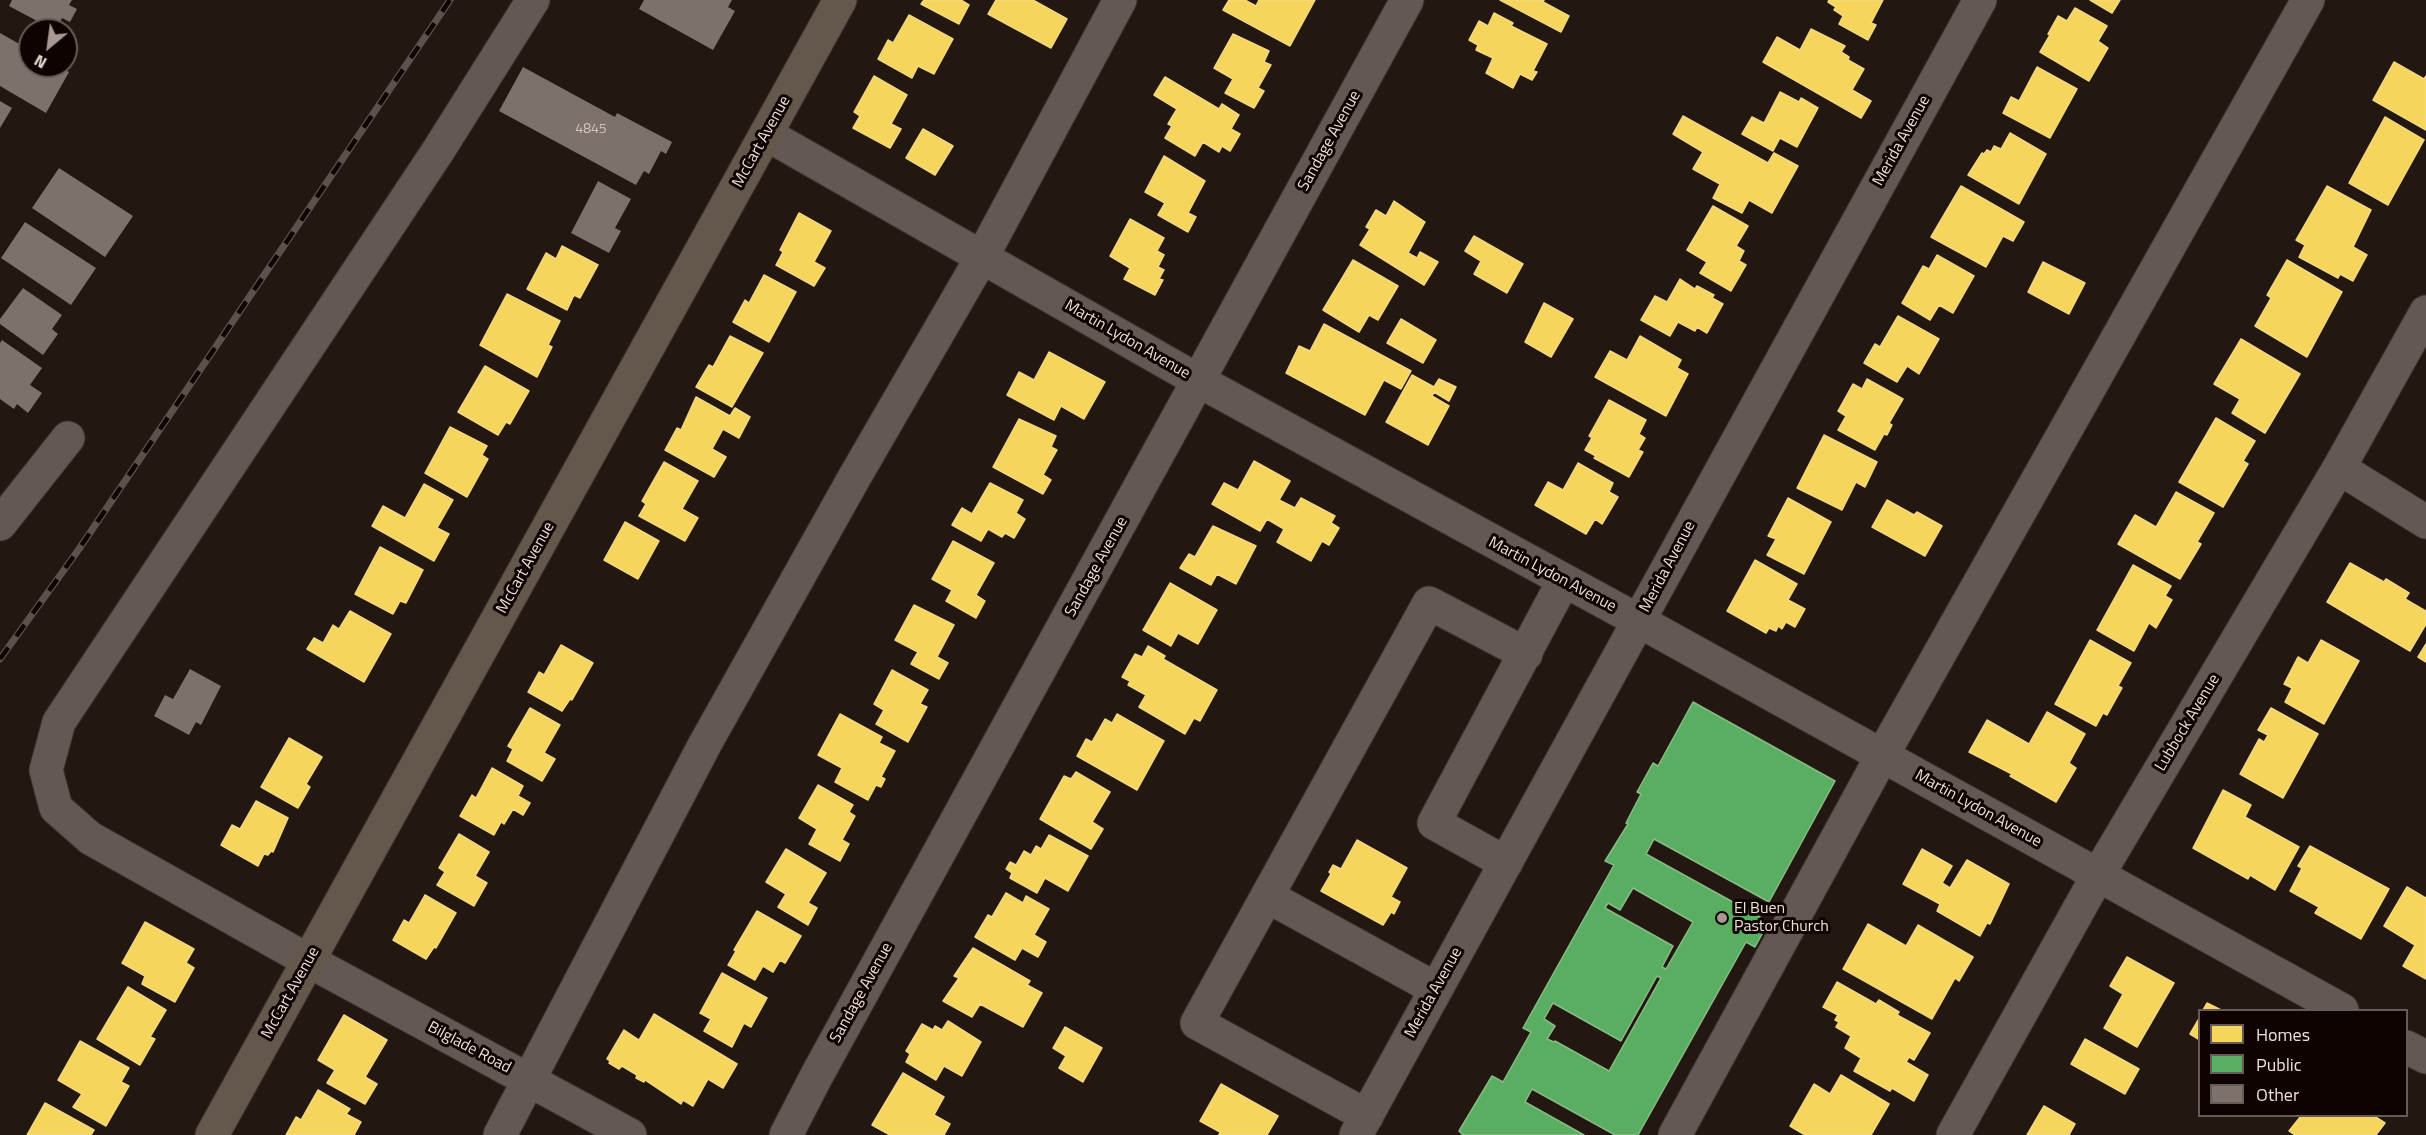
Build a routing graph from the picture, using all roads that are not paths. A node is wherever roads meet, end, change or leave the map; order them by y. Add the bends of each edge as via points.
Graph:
1 (533, 0) edge
2 (840, 0) edge
3 (1120, 0) edge
4 (1407, 0) edge
5 (1980, 0) edge
6 (2308, 0) edge
7 (766, 134) junction
8 (982, 257) junction
9 (2426, 312) edge
10 (1199, 381) junction
11 (68, 438) dead end
12 (2339, 468) junction
13 (2426, 522) edge
14 (0, 524) edge
15 (1563, 582) junction
16 (1639, 621) junction
17 (1526, 654) junction
18 (1882, 756) junction
19 (1506, 863) junction
20 (2098, 875) junction
21 (1267, 896) junction
22 (309, 961) junction
23 (1436, 989) junction
24 (2338, 1009) edge
25 (2408, 1048) edge
26 (2426, 1057) edge
27 (530, 1081) junction
28 (1362, 1126) edge
29 (212, 1135) edge
30 (500, 1135) edge
31 (630, 1135) edge
32 (786, 1135) edge
33 (1675, 1135) edge
34 (1953, 1135) edge

1 - 22 street, Bilglade Road via 438,151 59,722 46,770 56,808 90,838
2 - 7 main road, McCart Avenue
3 - 8 street
4 - 10 street, Sandage Avenue
5 - 16 street, Merida Avenue
6 - 18 street
7 - 8 street, Martin Lydon Avenue
7 - 22 main road, McCart Avenue
8 - 10 street, Martin Lydon Avenue
8 - 27 street via 705,744
9 - 12 street, Lubbock Avenue
10 - 15 street, Martin Lydon Avenue
10 - 32 street, Sandage Avenue
11 - 14 street
12 - 13 street
12 - 20 street, Lubbock Avenue
15 - 16 street, Martin Lydon Avenue
15 - 17 street
16 - 18 street, Martin Lydon Avenue
16 - 19 street, Merida Avenue
17 - 19 street via 1434,823
17 - 21 street via 1429,603
18 - 20 street, Martin Lydon Avenue
18 - 33 street
19 - 23 street, Merida Avenue
20 - 24 street, Martin Lydon Avenue
20 - 34 street, Lubbock Avenue
21 - 23 street
21 - 28 street via 1197,1023
22 - 27 street, Bilglade Road
22 - 29 main road, McCart Avenue
23 - 28 street, Merida Avenue
25 - 26 street
27 - 30 street
27 - 31 street, Bilglade Road

